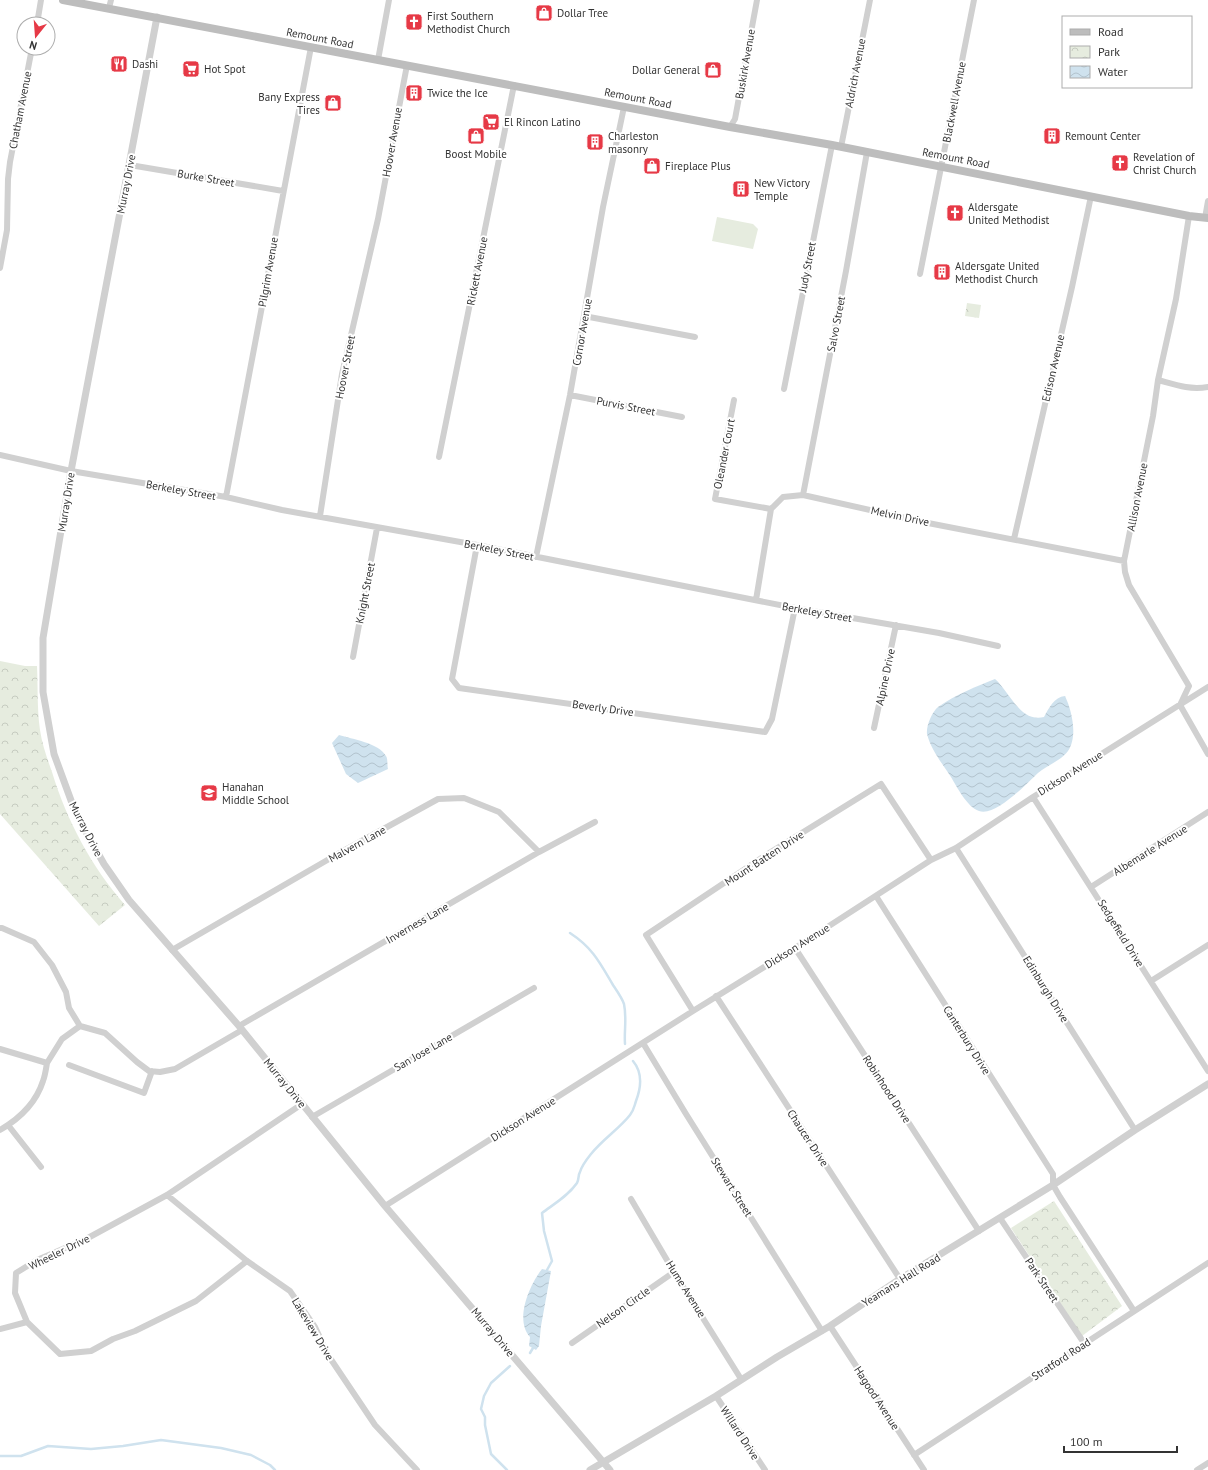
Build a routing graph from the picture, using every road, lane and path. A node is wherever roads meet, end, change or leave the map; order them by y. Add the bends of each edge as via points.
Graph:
1 (42, 0) edge
2 (63, 0) edge
3 (389, 0) edge
4 (757, 0) edge
5 (870, 0) edge
6 (974, 0) edge
7 (110, 4) edge
8 (39, 16) edge
9 (157, 17) junction
10 (311, 47) junction
11 (30, 56) edge
12 (378, 60) junction
13 (407, 65) junction
14 (514, 85) junction
15 (624, 107) junction
16 (730, 127) junction
17 (832, 145) junction
18 (842, 147) junction
19 (867, 152) junction
20 (130, 165) junction
21 (942, 166) junction
22 (283, 191) junction
23 (1091, 196) junction
24 (1208, 201) edge
25 (1189, 216) junction
26 (1206, 218) edge
27 (378, 220) joint
28 (0, 268) edge
29 (920, 274) dead end
30 (584, 316) junction
31 (695, 337) dead end
32 (1158, 380) junction
33 (1208, 387) edge
34 (784, 389) dead end
35 (570, 395) junction
36 (734, 400) dead end
37 (682, 418) dead end
38 (0, 455) edge
39 (439, 457) dead end
40 (71, 471) junction
41 (803, 495) junction
42 (226, 497) junction
43 (771, 509) junction
44 (320, 516) junction
45 (377, 528) junction
46 (1014, 539) junction
47 (476, 545) junction
48 (536, 557) junction
49 (1124, 561) junction
50 (756, 600) junction
51 (795, 608) junction
52 (896, 625) junction
53 (998, 646) dead end
54 (353, 657) dead end
55 (1208, 687) edge
56 (1180, 705) junction
57 (874, 728) dead end
58 (1208, 754) edge
59 (1033, 797) junction
60 (1208, 812) edge
61 (595, 822) dead end
62 (956, 848) junction
63 (539, 852) junction
64 (932, 860) junction
65 (1091, 887) junction
66 (876, 896) junction
67 (0, 928) edge
68 (1208, 945) edge
69 (795, 948) junction
70 (172, 950) junction
71 (1151, 981) junction
72 (534, 988) dead end
73 (716, 996) junction
74 (693, 1011) junction
75 (80, 1026) junction
76 (240, 1028) junction
77 (643, 1043) junction
78 (0, 1049) edge
79 (47, 1063) junction
80 (69, 1065) dead end
81 (152, 1071) junction
82 (1208, 1071) edge
83 (1208, 1084) edge
84 (302, 1104) junction
85 (312, 1117) junction
86 (8, 1125) junction
87 (0, 1130) edge
88 (1135, 1130) junction
89 (41, 1167) dead end
90 (1053, 1185) junction
91 (167, 1195) junction
92 (631, 1199) dead end
93 (385, 1206) junction
94 (1000, 1218) junction
95 (979, 1231) junction
96 (247, 1261) junction
97 (1208, 1263) edge
98 (674, 1272) junction
99 (900, 1279) junction
100 (1134, 1311) junction
101 (26, 1322) junction
102 (830, 1326) junction
103 (0, 1329) edge
104 (822, 1331) junction
105 (572, 1343) dead end
106 (1084, 1343) junction
107 (741, 1379) junction
108 (716, 1396) junction
109 (914, 1455) junction
110 (604, 1463) junction
111 (1208, 1463) edge
112 (417, 1470) edge
113 (590, 1470) edge
114 (610, 1470) edge
115 (764, 1470) edge
116 (924, 1470) edge
117 (1197, 1470) edge

1 - 8 street
2 - 7 main road, Remount Road
3 - 12 street
4 - 16 street, Buskirk Avenue via 735,119
5 - 18 street, Aldrich Avenue
6 - 21 street, Blackwell Avenue
7 - 9 main road, Remount Road
9 - 10 main road, Remount Road
9 - 20 street, Murray Drive
10 - 12 main road, Remount Road
10 - 22 street, Pilgrim Avenue
11 - 28 street, Chatham Avenue via 10,162 7,230
12 - 13 main road, Remount Road
13 - 14 main road, Remount Road
13 - 27 street, Hoover Avenue
14 - 15 main road, Remount Road
14 - 39 street, Rickett Avenue
15 - 16 main road, Remount Road
15 - 30 street, Cornor Avenue
16 - 17 main road, Remount Road
17 - 18 main road, Remount Road
17 - 34 street, Judy Street
18 - 19 main road, Remount Road
19 - 21 main road, Remount Road
19 - 41 street, Salvo Street
20 - 22 street, Burke Street
20 - 40 street, Murray Drive
21 - 23 main road, Remount Road
21 - 29 street, Blackwell Avenue
22 - 42 street, Pilgrim Avenue
23 - 25 main road, Remount Road
23 - 46 street, Edison Avenue
24 - 26 street
25 - 26 main road, Remount Road
25 - 32 street, Allison Avenue via 1176,299
27 - 44 street, Hoover Street via 342,374
30 - 31 street
30 - 35 street, Cornor Avenue
32 - 33 street via 1196,389
32 - 49 street, Allison Avenue
35 - 37 street, Purvis Street
35 - 48 street, Cornor Avenue
36 - 43 street, Oleander Court via 715,499
38 - 40 street, Berkeley Street
40 - 42 street, Berkeley Street
40 - 70 street, Murray Drive via 43,638 43,692 54,754 76,814 104,864 129,900
41 - 43 street, Melvin Drive via 783,497
41 - 46 street, Melvin Drive
42 - 44 street, Berkeley Street
43 - 50 street
44 - 45 street, Berkeley Street
45 - 47 street, Berkeley Street
45 - 54 street, Knight Street
46 - 49 street, Melvin Drive
47 - 48 street, Berkeley Street
47 - 51 street, Beverly Drive via 452,679 459,688 764,732 772,719
48 - 50 street, Berkeley Street
49 - 56 street, Allison Avenue via 1128,585 1189,686
50 - 51 street, Berkeley Street
51 - 52 street, Berkeley Street
52 - 53 street, Berkeley Street
52 - 57 street, Alpine Drive
55 - 56 street, Dickson Avenue
56 - 58 street
56 - 59 street, Dickson Avenue
59 - 62 street, Dickson Avenue
59 - 65 street, Sedgefield Drive
60 - 65 street, Albemarle Avenue
61 - 63 street, Inverness Lane
62 - 64 street, Dickson Avenue
62 - 88 street, Edinburgh Drive
63 - 70 street, Malvern Lane via 499,812 464,798 438,799
63 - 76 street, Inverness Lane
64 - 66 street, Dickson Avenue
64 - 74 street, Mount Batten Drive via 881,784 762,857 646,935
65 - 71 street, Sedgefield Drive
66 - 69 street, Dickson Avenue
66 - 90 street, Canterbury Drive via 1053,1174
67 - 75 street via 34,942 52,965 66,992 69,1008
68 - 71 street
69 - 73 street, Dickson Avenue
69 - 95 street, Robinhood Drive
70 - 76 street, Murray Drive
71 - 82 street, Sedgefield Drive
72 - 85 street, San Jose Lane
73 - 74 street, Dickson Avenue
73 - 99 street, Chaucer Drive
74 - 77 street, Dickson Avenue
75 - 79 street via 62,1039
75 - 81 street via 105,1033 137,1062
76 - 81 street, Inverness Lane via 176,1069
76 - 84 street, Murray Drive
77 - 93 street, Dickson Avenue
77 - 104 street, Stewart Street
78 - 79 street
79 - 86 street via 43,1082 31,1105 16,1121
80 - 81 street via 144,1093
83 - 88 street, Yeamans Hall Road
84 - 85 street, Murray Drive
84 - 91 street, Wheeler Drive
85 - 93 street, Murray Drive
86 - 87 street
86 - 89 street
88 - 90 street, Yeamans Hall Road
90 - 94 street, Yeamans Hall Road
90 - 100 street
91 - 96 street, Lakeview Drive
91 - 101 street, Wheeler Drive via 16,1273 15,1294
92 - 98 street, Hume Avenue
93 - 110 street, Murray Drive
94 - 95 street, Yeamans Hall Road
94 - 106 street, Park Street
95 - 99 street, Yeamans Hall Road
96 - 101 street, Wheeler Drive via 196,1301 91,1351 60,1354
96 - 112 street, Lakeview Drive via 290,1291 315,1327 328,1355 375,1424
97 - 100 street, Stratford Road
98 - 105 street, Nelson Circle
98 - 107 street, Hume Avenue
99 - 102 street, Yeamans Hall Road
100 - 106 street, Stratford Road
101 - 103 street
102 - 104 street, Yeamans Hall Road
102 - 109 street, Hagood Avenue
104 - 107 street, Yeamans Hall Road
106 - 109 street, Stratford Road
107 - 108 street, Yeamans Hall Road
108 - 110 street, Yeamans Hall Road
108 - 115 street, Willard Drive
109 - 116 street, Hagood Avenue
110 - 113 street, Yeamans Hall Road
110 - 114 street, Murray Drive
111 - 117 street

